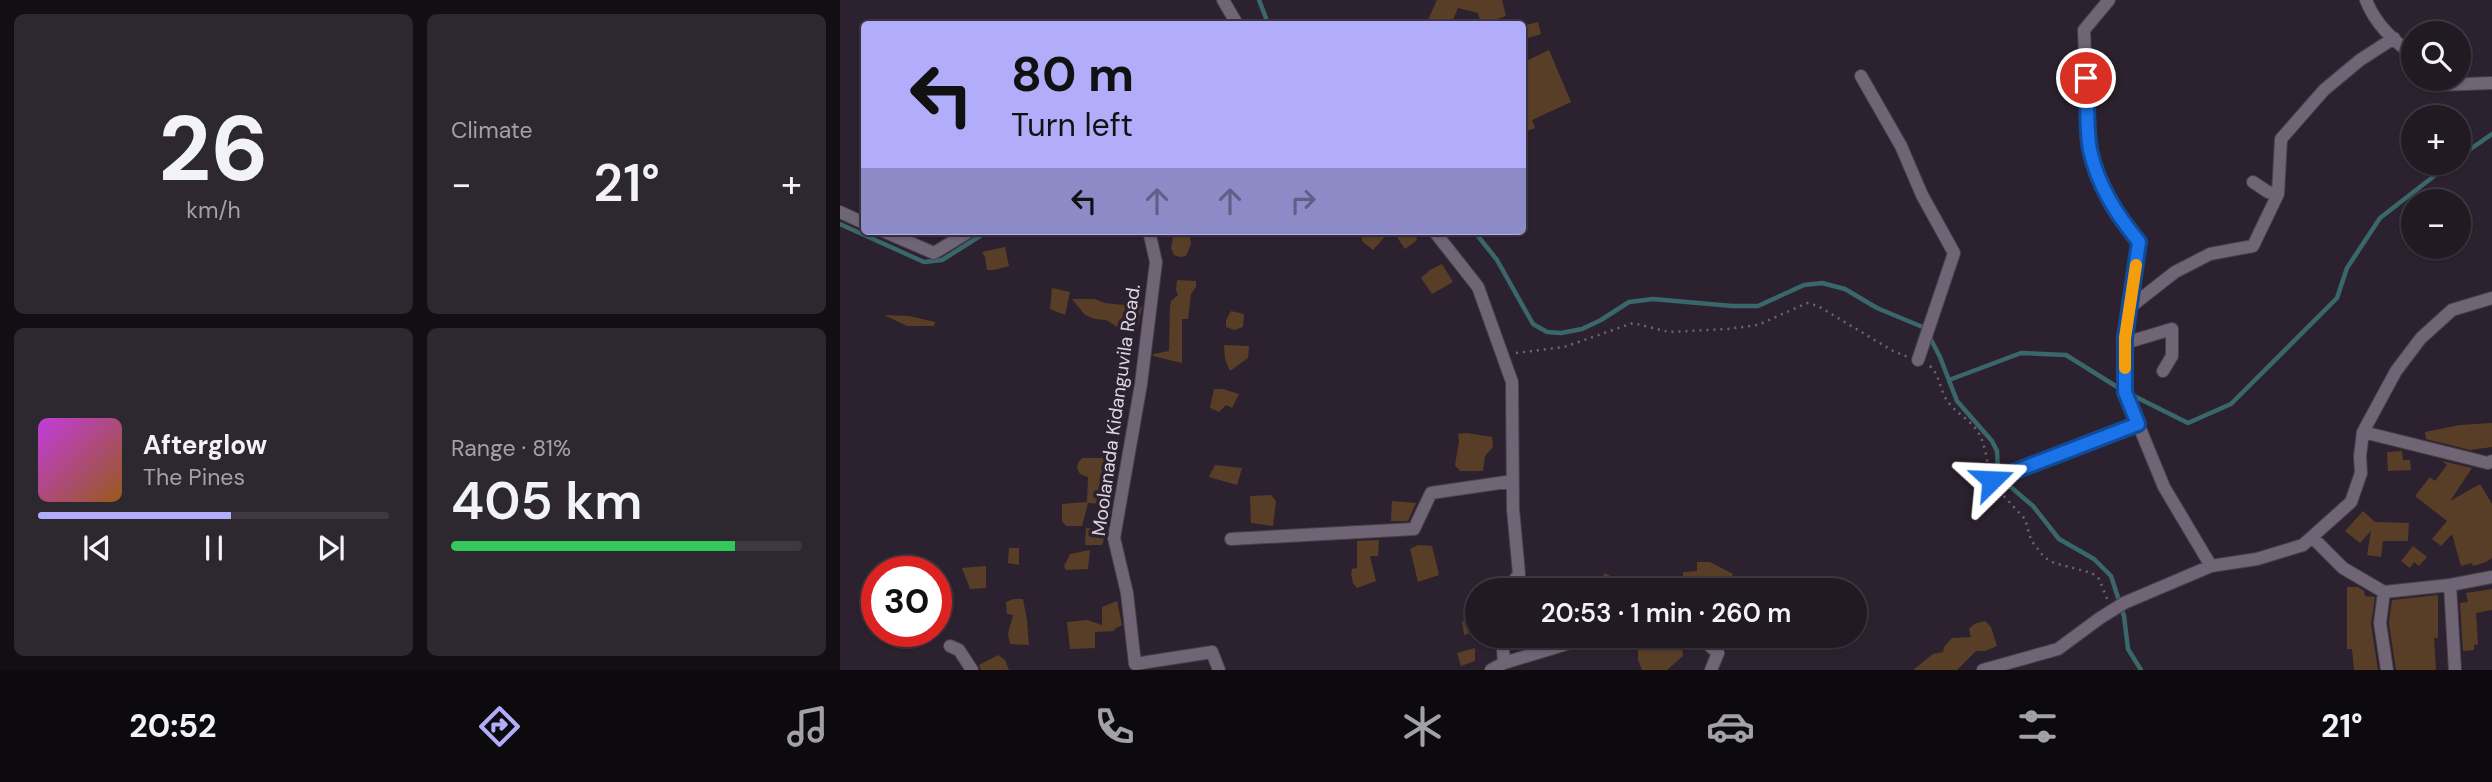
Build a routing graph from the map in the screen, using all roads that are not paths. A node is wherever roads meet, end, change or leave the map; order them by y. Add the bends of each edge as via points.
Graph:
1 (1223, 0) edge
2 (2109, 0) edge
3 (2366, 0) edge
4 (1235, 21) edge
5 (2394, 38) junction
6 (2401, 44) edge
7 (1861, 76) dead end
8 (2492, 83) edge
9 (2471, 84) edge
10 (2253, 182) dead end
11 (2278, 194) junction
12 (840, 212) edge
13 (861, 222) edge
14 (892, 235) edge
15 (963, 235) edge
16 (1150, 235) edge
17 (1437, 235) edge
18 (2492, 298) edge
19 (2129, 308) junction
20 (2125, 343) junction
21 (1918, 360) road end
22 (2163, 371) dead end
23 (2138, 424) junction
24 (2363, 432) junction
25 (2491, 464) edge
26 (1992, 480) road end
27 (1513, 481) junction
28 (2312, 537) junction
29 (1231, 539) dead end
30 (2211, 566) junction
31 (2492, 577) edge
32 (1516, 578) edge
33 (2450, 584) junction
34 (2384, 592) junction
35 (952, 647) edge
36 (1503, 648) edge
37 (1553, 648) edge
38 (1712, 648) edge
39 (1504, 663) junction
40 (972, 670) edge
41 (1219, 670) edge
42 (1491, 670) edge
43 (1711, 670) edge
44 (1983, 670) edge
45 (2387, 670) edge
46 (2455, 670) edge

1 - 4 street
2 - 19 street via 2084,30 2090,149 2115,213 2139,242
3 - 5 street via 2382,29
5 - 6 street
5 - 11 street via 2324,90 2281,139
7 - 21 street via 1954,253
8 - 9 street
10 - 11 street
11 - 19 street via 2253,246 2210,254 2175,272
12 - 13 street
14 - 15 street via 934,253
16 - 41 street, Moolanada Kidanguvila Road. via 1156,262 1141,384 1114,538 1136,664 1212,652
17 - 27 street via 1478,287 1512,382
18 - 24 street via 2452,310 2421,338 2396,371
19 - 20 street
20 - 22 street via 2172,329 2172,356
20 - 23 street via 2125,392
23 - 26 street
23 - 30 street via 2164,486
24 - 25 street
24 - 28 street via 2361,473 2351,502
27 - 29 street via 1431,493 1414,529
27 - 32 street
28 - 30 street via 2303,545 2257,559
28 - 34 street via 2343,568
30 - 44 street via 2118,607 2058,649
31 - 33 street
33 - 34 street
33 - 46 street
34 - 45 street via 2380,623
35 - 40 street
36 - 39 street
37 - 39 street
38 - 43 street via 1718,653
39 - 42 street

